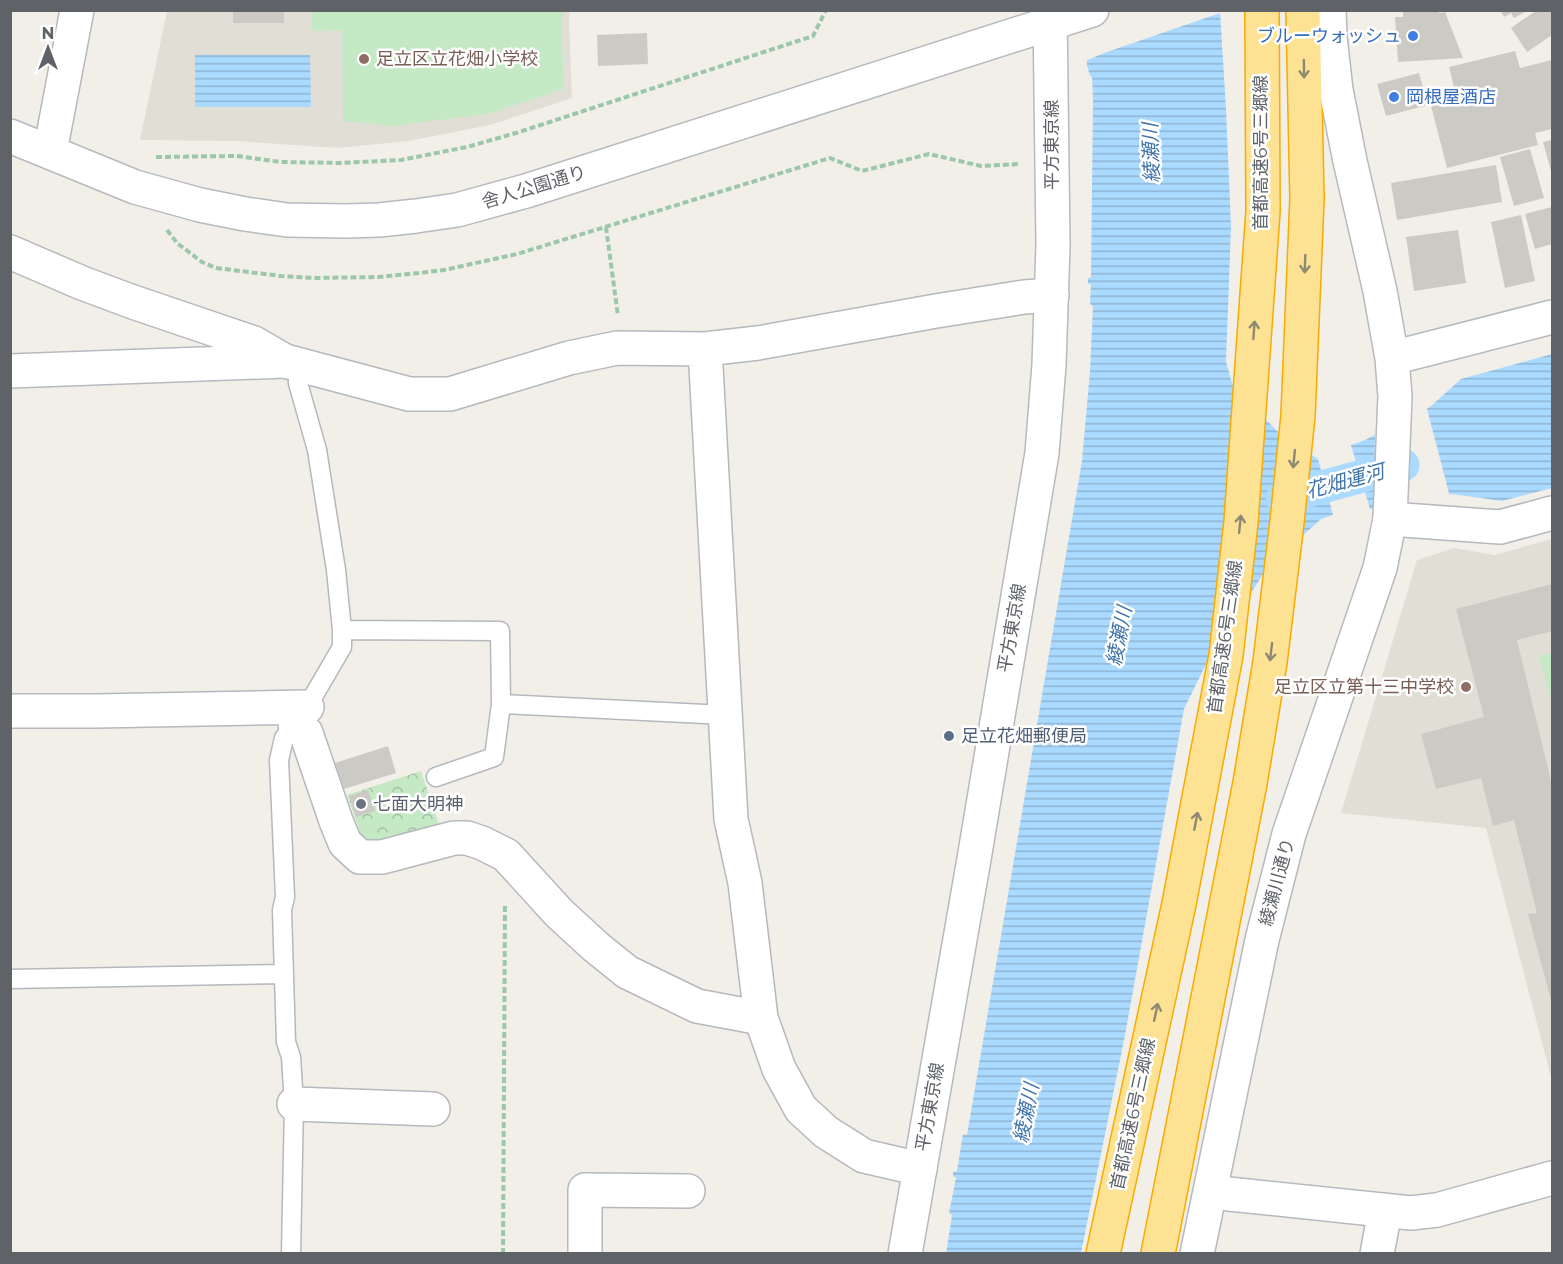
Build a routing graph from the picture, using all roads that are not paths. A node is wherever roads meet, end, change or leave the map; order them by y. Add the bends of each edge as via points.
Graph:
1 (77, 10) edge
2 (1262, 10) edge
3 (1303, 10) edge
4 (1329, 10) edge
5 (1068, 15) edge
6 (10, 135) edge
7 (50, 152) junction
8 (10, 252) edge
9 (1052, 295) junction
10 (1552, 317) edge
11 (705, 349) junction
12 (1392, 358) junction
13 (291, 363) junction
14 (10, 371) edge
15 (1390, 512) junction
16 (1552, 513) edge
17 (342, 630) junction
18 (501, 704) junction
19 (10, 711) edge
20 (301, 715) junction
21 (725, 715) junction
22 (436, 777) dead end
23 (284, 974) junction
24 (10, 979) edge
25 (761, 1018) junction
26 (294, 1104) junction
27 (433, 1109) dead end
28 (920, 1168) junction
29 (1552, 1178) edge
30 (688, 1191) dead end
31 (1210, 1192) junction
32 (1385, 1211) junction
33 (291, 1254) edge
34 (585, 1254) edge
35 (905, 1254) edge
36 (1103, 1254) edge
37 (1158, 1254) edge
38 (1197, 1254) edge
39 (1377, 1254) edge

1 - 7 street
36 -> 2 highway, 首都高速6号三郷線 via 1179,904 1226,655 1263,211
3 -> 37 highway via 1307,199 1298,416 1287,522 1250,783
4 - 12 street, 綾瀬川通り via 1336,90
5 - 7 street, 舎人公園通り via 526,191 457,210 416,216 346,221 287,220 245,214 135,187
5 - 9 street, 平方東京線
6 - 7 street, 舎人公園通り
8 - 13 street via 82,283 254,343
9 - 11 street
9 - 28 street, 平方東京線 via 1042,453
10 - 12 street
11 - 13 street via 617,348 569,358 450,394 409,394
11 - 21 street
12 - 15 street, 綾瀬川通り via 1395,396
13 - 14 street
13 - 17 lane via 317,450
15 - 16 street via 1500,527
15 - 31 street, 綾瀬川通り via 1380,568 1289,834 1262,940
17 - 18 lane via 500,631
17 - 20 lane via 342,646
18 - 21 lane
18 - 22 lane via 494,757
19 - 20 street
20 - 23 lane via 284,738 279,760
20 - 25 street via 345,843 360,857 382,857 454,838 482,843 506,855 559,913 627,972 697,1006
21 - 25 street via 731,819 745,883
23 - 24 lane
23 - 26 lane via 286,1042 291,1057
25 - 28 street via 779,1069 801,1109 826,1132 864,1156
26 - 27 street
26 - 33 lane
28 - 35 street, 平方東京線
29 - 32 street via 1437,1210
30 - 34 street via 585,1190
31 - 32 street
31 - 38 street, 綾瀬川通り
32 - 39 street

